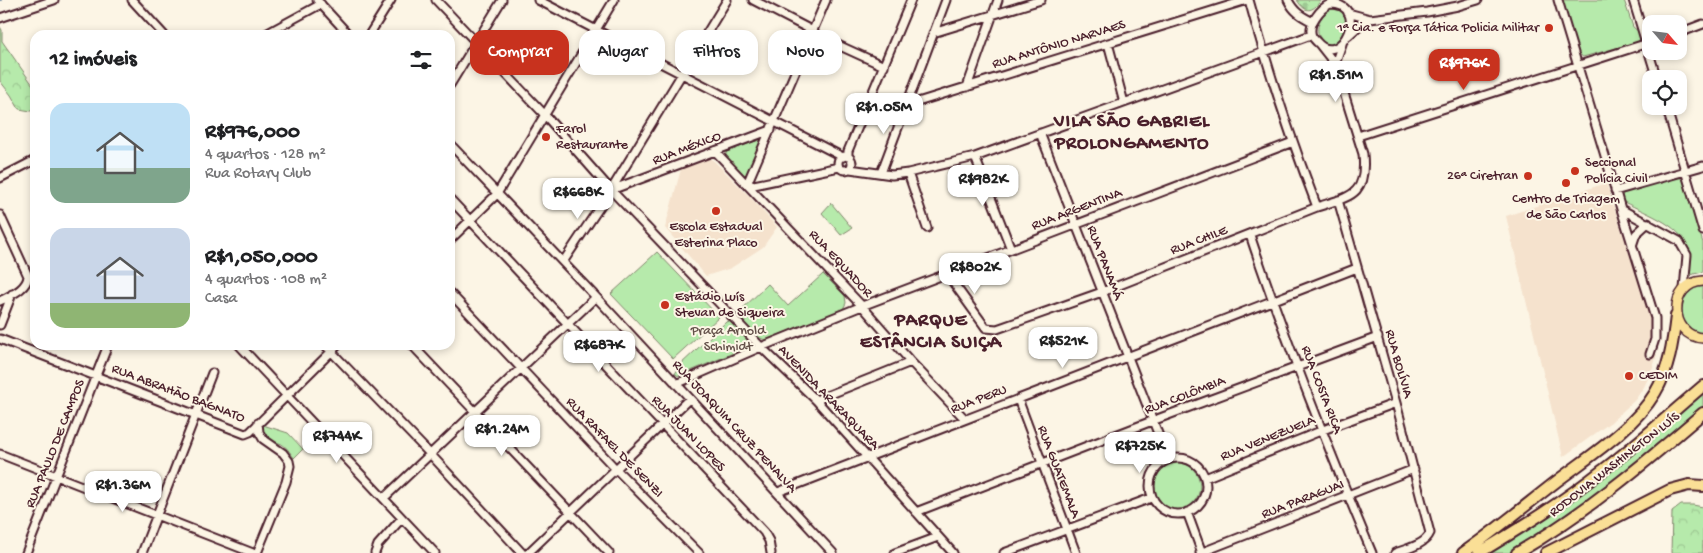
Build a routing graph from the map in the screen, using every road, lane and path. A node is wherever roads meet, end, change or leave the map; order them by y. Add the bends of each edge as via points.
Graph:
1 (54, 0) edge
2 (132, 0) edge
3 (390, 0) edge
4 (436, 0) edge
5 (502, 0) edge
6 (538, 0) edge
7 (614, 0) edge
8 (727, 0) edge
9 (753, 0) edge
10 (826, 0) edge
11 (911, 0) edge
12 (946, 0) edge
13 (998, 0) edge
14 (1041, 0) edge
15 (1248, 0) edge
16 (1288, 0) edge
17 (1344, 0) edge
18 (1478, 0) edge
19 (1558, 0) edge
20 (1633, 0) edge
21 (319, 2) edge
22 (1328, 3) edge
23 (1347, 11) junction
24 (992, 15) junction
25 (0, 18) edge
26 (1370, 19) junction
27 (1313, 22) junction
28 (1642, 24) edge
29 (1703, 24) edge
30 (596, 29) junction
31 (1692, 29) junction
32 (159, 30) edge
33 (272, 30) edge
34 (344, 30) edge
35 (372, 30) edge
36 (483, 30) edge
37 (708, 30) edge
38 (811, 30) edge
39 (813, 30) edge
40 (1688, 30) edge
41 (1703, 32) edge
42 (934, 33) junction
43 (1311, 35) junction
44 (470, 36) edge
45 (1348, 36) junction
46 (1108, 43) junction
47 (1342, 44) junction
48 (1642, 44) edge
49 (1320, 45) junction
50 (842, 47) edge
51 (470, 52) edge
52 (1264, 54) junction
53 (1335, 64) junction
54 (884, 66) junction
55 (1577, 66) junction
56 (675, 71) edge
57 (507, 75) edge
58 (680, 75) edge
59 (683, 75) edge
60 (794, 75) edge
61 (455, 77) edge
62 (967, 87) junction
63 (1124, 102) junction
64 (908, 105) junction
65 (544, 114) junction
66 (1669, 115) edge
67 (775, 121) junction
68 (771, 130) junction
69 (1040, 133) junction
70 (1358, 136) junction
71 (1293, 142) junction
72 (455, 149) edge
73 (715, 151) junction
74 (975, 157) junction
75 (847, 158) junction
76 (30, 163) edge
77 (1703, 166) edge
78 (839, 167) junction
79 (850, 169) junction
80 (870, 171) junction
81 (1686, 171) junction
82 (881, 173) junction
83 (908, 173) junction
84 (0, 178) edge
85 (748, 185) junction
86 (611, 190) junction
87 (1615, 191) junction
88 (497, 194) junction
89 (1338, 200) junction
90 (455, 204) edge
91 (1317, 208) junction
92 (1621, 209) junction
93 (0, 215) edge
94 (470, 221) junction
95 (1648, 223) junction
96 (1076, 224) junction
97 (927, 228) dead end
98 (1703, 231) edge
99 (1250, 234) junction
100 (455, 235) edge
101 (1632, 246) junction
102 (1011, 249) junction
103 (563, 262) junction
104 (1357, 268) junction
105 (947, 274) junction
106 (1703, 281) edge
107 (1684, 289) junction
108 (1102, 292) junction
109 (12, 294) junction
110 (596, 296) junction
111 (455, 298) edge
112 (0, 301) edge
113 (1272, 301) junction
114 (862, 306) junction
115 (1676, 316) junction
116 (567, 323) junction
117 (0, 325) edge
118 (1378, 337) junction
119 (0, 339) edge
120 (1702, 339) edge
121 (761, 346) junction
122 (106, 350) edge
123 (244, 350) edge
124 (417, 350) edge
125 (331, 352) joint
126 (1650, 354) dead end
127 (1126, 356) junction
128 (911, 362) junction
129 (1298, 367) junction
130 (520, 368) junction
131 (212, 373) dead end
132 (97, 375) junction
133 (676, 384) junction
134 (1703, 386) edge
135 (286, 396) junction
136 (689, 399) junction
137 (1018, 399) junction
138 (816, 400) junction
139 (1396, 403) junction
140 (474, 411) junction
141 (1703, 413) edge
142 (195, 415) junction
143 (965, 419) junction
144 (1152, 421) junction
145 (258, 423) junction
146 (662, 425) junction
147 (1323, 430) junction
148 (0, 454) edge
149 (430, 454) junction
150 (868, 457) junction
151 (1168, 459) junction
152 (1042, 464) junction
153 (1414, 469) junction
154 (616, 470) junction
155 (57, 476) junction
156 (1206, 478) junction
157 (1703, 486) edge
158 (778, 492) junction
159 (1348, 496) junction
160 (384, 498) junction
161 (1151, 498) junction
162 (916, 512) junction
163 (1187, 512) junction
164 (570, 513) junction
165 (156, 514) junction
166 (402, 518) junction
167 (1067, 530) junction
168 (938, 537) junction
169 (26, 553) edge
170 (142, 553) edge
171 (253, 553) edge
172 (257, 553) edge
173 (375, 553) edge
174 (436, 553) edge
175 (522, 553) edge
176 (528, 553) edge
177 (609, 553) edge
178 (699, 553) edge
179 (771, 553) edge
180 (833, 553) edge
181 (894, 553) edge
182 (953, 553) edge
183 (1004, 553) edge
184 (1076, 553) edge
185 (1201, 553) edge
186 (1372, 553) edge
187 (1395, 553) edge
188 (1463, 553) edge
189 (1479, 553) edge
190 (1517, 553) edge
191 (1546, 553) edge

1 - 25 street
2 - 32 street
3 - 35 street
4 - 44 street, AVENIDA ARARAQUARA
5 - 36 street
6 - 30 street
7 - 30 street
8 - 37 street
9 - 38 street
10 - 39 street
11 - 54 street
12 - 42 street
13 - 24 street
14 - 24 street
15 - 46 street, RUA ANTÔNIO NARVAES
15 - 52 street
16 - 27 street via 1298,14
17 - 23 street
18 - 26 street via 1427,12
19 - 55 street
20 - 28 street
21 - 33 street
21 - 34 street
22 - 23 street
22 - 27 street
23 - 26 street
23 - 45 street via 1350,19
24 - 42 street
24 - 62 street
26 - 45 street
27 - 43 street
29 - 31 street
30 - 56 street
30 - 65 street
31 - 40 street
31 - 41 street
42 - 64 street
43 - 49 street
43 - 52 street
45 - 47 street
46 - 62 street, RUA ANTÔNIO NARVAES
46 - 63 street
47 - 49 street via 1328,49
47 - 53 street
48 - 55 street
49 - 53 street
50 - 54 street
51 - 61 street
52 - 63 street
52 - 71 street
53 - 70 street, RUA CHILE
54 - 75 street
55 - 70 street
55 - 87 street
57 - 65 street, AVENIDA ARARAQUARA
58 - 86 street
59 - 67 street
60 - 67 street
62 - 64 street, RUA ANTÔNIO NARVAES
63 - 69 street
64 - 82 street
65 - 86 street, AVENIDA ARARAQUARA
65 - 88 street
66 - 81 street
67 - 68 street
67 - 75 street
68 - 73 street, RUA MÉXICO
68 - 85 street
69 - 74 street
69 - 96 street, RUA PANAMÁ
70 - 89 street, RUA CHILE via 1363,154 1363,178 1350,197
71 - 91 street
71 - 96 street, RUA ARGENTINA
72 - 88 street, RUA JOAQUIM CRUZ PENALVA
73 - 85 street, RUA EQUADOR
73 - 86 street, RUA MÉXICO
74 - 83 street
74 - 102 street
75 - 78 street via 838,162
75 - 79 street via 852,165
75 - 80 street
76 - 84 street
77 - 81 street
78 - 79 street
78 - 85 street
79 - 80 street
80 - 82 street
81 - 87 street
81 - 98 street
82 - 83 street
83 - 97 street
85 - 114 street, RUA EQUADOR
86 - 103 street
86 - 121 street, AVENIDA ARARAQUARA
87 - 92 street
88 - 94 street
88 - 103 street, RUA JOAQUIM CRUZ PENALVA
89 - 91 street, RUA CHILE
89 - 104 street, RUA BOLÍVIA
90 - 94 street, RUA JUAN LOPES
91 - 99 street, RUA CHILE
92 - 95 street
92 - 101 street
93 - 109 street via 28,276 25,286
94 - 100 street
94 - 116 street, RUA JUAN LOPES
95 - 101 street via 1636,234
95 - 107 street via 1679,241 1684,248 1688,262
96 - 102 street, RUA ARGENTINA
96 - 108 street, RUA PANAMÁ
99 - 108 street, RUA CHILE
99 - 113 street, RUA COSTA RICA
101 - 126 street via 1655,318 1655,339
102 - 105 street, RUA ARGENTINA
103 - 110 street, RUA JOAQUIM CRUZ PENALVA
104 - 113 street, RUA PERU
104 - 118 street, RUA BOLÍVIA
105 - 108 street, RUA CHILE via 989,330
105 - 114 street, RUA ARGENTINA
106 - 107 main road
107 - 115 main road via 1677,301
108 - 127 street, RUA PANAMÁ
109 - 112 street
109 - 117 street
110 - 116 street
110 - 133 street, RUA JOAQUIM CRUZ PENALVA
111 - 130 street, RUA RAFAEL DE SENZI
113 - 127 street, RUA PERU
113 - 129 street, RUA COSTA RICA
114 - 121 street, RUA ARGENTINA
114 - 128 street, RUA EQUADOR
115 - 120 main road via 1684,330
115 - 188 highway via 1674,337 1662,380 1641,413
116 - 130 street
116 - 146 street, RUA JUAN LOPES
118 - 129 street, RUA COLÔMBIA
118 - 139 street, RUA BOLÍVIA
119 - 132 street, RUA ABRAHÃO BAGNATO
121 - 133 street, RUA ARGENTINA
121 - 138 street, AVENIDA ARARAQUARA
122 - 132 street, RUA PAULO DE CAMPOS
123 - 135 street
124 - 140 street
125 - 135 street
125 - 149 street
127 - 137 street, RUA PERU
127 - 144 street, RUA PANAMÁ
128 - 138 street
128 - 143 street, RUA EQUADOR
129 - 144 street, RUA COLÔMBIA
129 - 147 street, RUA COSTA RICA
130 - 140 street
130 - 154 street, RUA RAFAEL DE SENZI
131 - 142 street
132 - 142 street, RUA ABRAHÃO BAGNATO
132 - 155 street, RUA PAULO DE CAMPOS
133 - 136 street, RUA JOAQUIM CRUZ PENALVA
134 - 189 highway, RODOVIA WASHINGTON LUÍS via 1602,471 1529,523
135 - 145 street
135 - 160 street
136 - 146 street
136 - 158 street, RUA JOAQUIM CRUZ PENALVA
137 - 143 street, RUA PERU
137 - 152 street, RUA GUATEMALA
138 - 150 street, AVENIDA ARARAQUARA
139 - 147 street, RUA VENEZUELA
139 - 153 street, RUA BOLÍVIA
140 - 149 street
140 - 164 street
141 - 190 highway, RODOVIA WASHINGTON LUÍS via 1602,496
142 - 145 street, RUA ABRAHÃO BAGNATO via 245,434
142 - 165 street
143 - 150 street, RUA PERU
144 - 151 street, RUA PANAMÁ
144 - 152 street, RUA COLÔMBIA
145 - 172 street, RUA ABRAHÃO BAGNATO via 263,439 283,453 290,466
146 - 154 street
146 - 179 street, RUA JUAN LOPES via 764,532
147 - 156 street, RUA VENEZUELA
147 - 159 street, RUA COSTA RICA
148 - 155 street
149 - 160 street
149 - 175 street
150 - 158 street, RUA PERU
150 - 162 street, AVENIDA ARARAQUARA
151 - 156 street via 1186,458 1194,462
151 - 161 street via 1160,463 1150,478
152 - 162 street, RUA COLÔMBIA
152 - 167 street, RUA GUATEMALA
153 - 159 street, RUA PARAGUAI
153 - 187 street, RUA BOLÍVIA via 1429,536
154 - 164 street
154 - 178 street, RUA RAFAEL DE SENZI
155 - 165 street
155 - 169 street, RUA PAULO DE CAMPOS
156 - 163 street via 1201,502
157 - 191 highway via 1689,485 1670,490
158 - 180 street, RUA JOAQUIM CRUZ PENALVA
159 - 185 street, RUA PARAGUAI
159 - 186 street, RUA COSTA RICA
160 - 166 street
161 - 163 street via 1170,513
161 - 167 street
162 - 168 street, AVENIDA ARARAQUARA
163 - 185 street
164 - 176 street
164 - 177 street
165 - 170 street
165 - 171 street
166 - 173 street via 378,545
166 - 174 street
167 - 183 street
167 - 184 street, RUA GUATEMALA
168 - 181 street
168 - 182 street, AVENIDA ARARAQUARA

